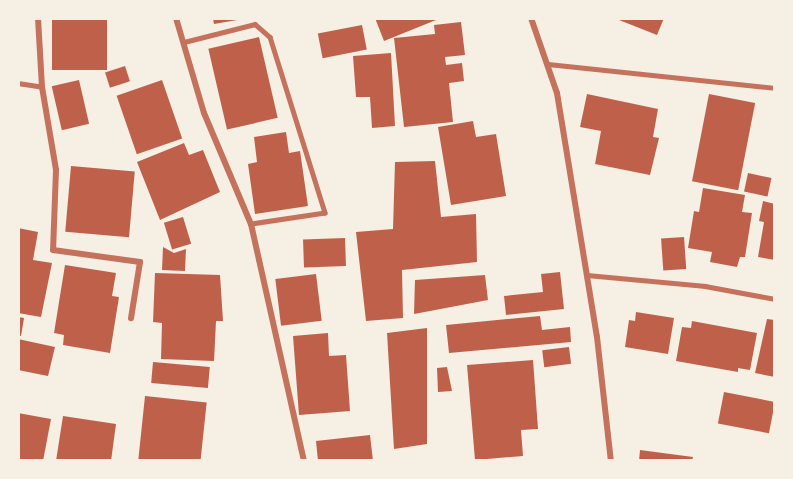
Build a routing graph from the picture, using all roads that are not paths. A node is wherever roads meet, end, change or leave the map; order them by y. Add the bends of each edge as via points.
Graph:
1 (38, 18) edge
2 (176, 18) edge
3 (531, 18) edge
4 (184, 42) junction
5 (548, 64) junction
6 (18, 83) edge
7 (42, 87) junction
8 (775, 88) edge
9 (251, 224) junction
10 (587, 275) junction
11 (775, 299) edge
12 (131, 318) dead end
13 (304, 461) edge
14 (611, 461) edge

1 - 7 street
2 - 4 street
3 - 5 street
4 - 9 street via 204,113
4 - 9 lane via 255,24 270,37 325,213
5 - 8 lane
5 - 10 street via 557,93
6 - 7 lane
7 - 12 street via 56,170 53,250 140,262
9 - 13 street
10 - 11 lane via 705,286
10 - 14 street

